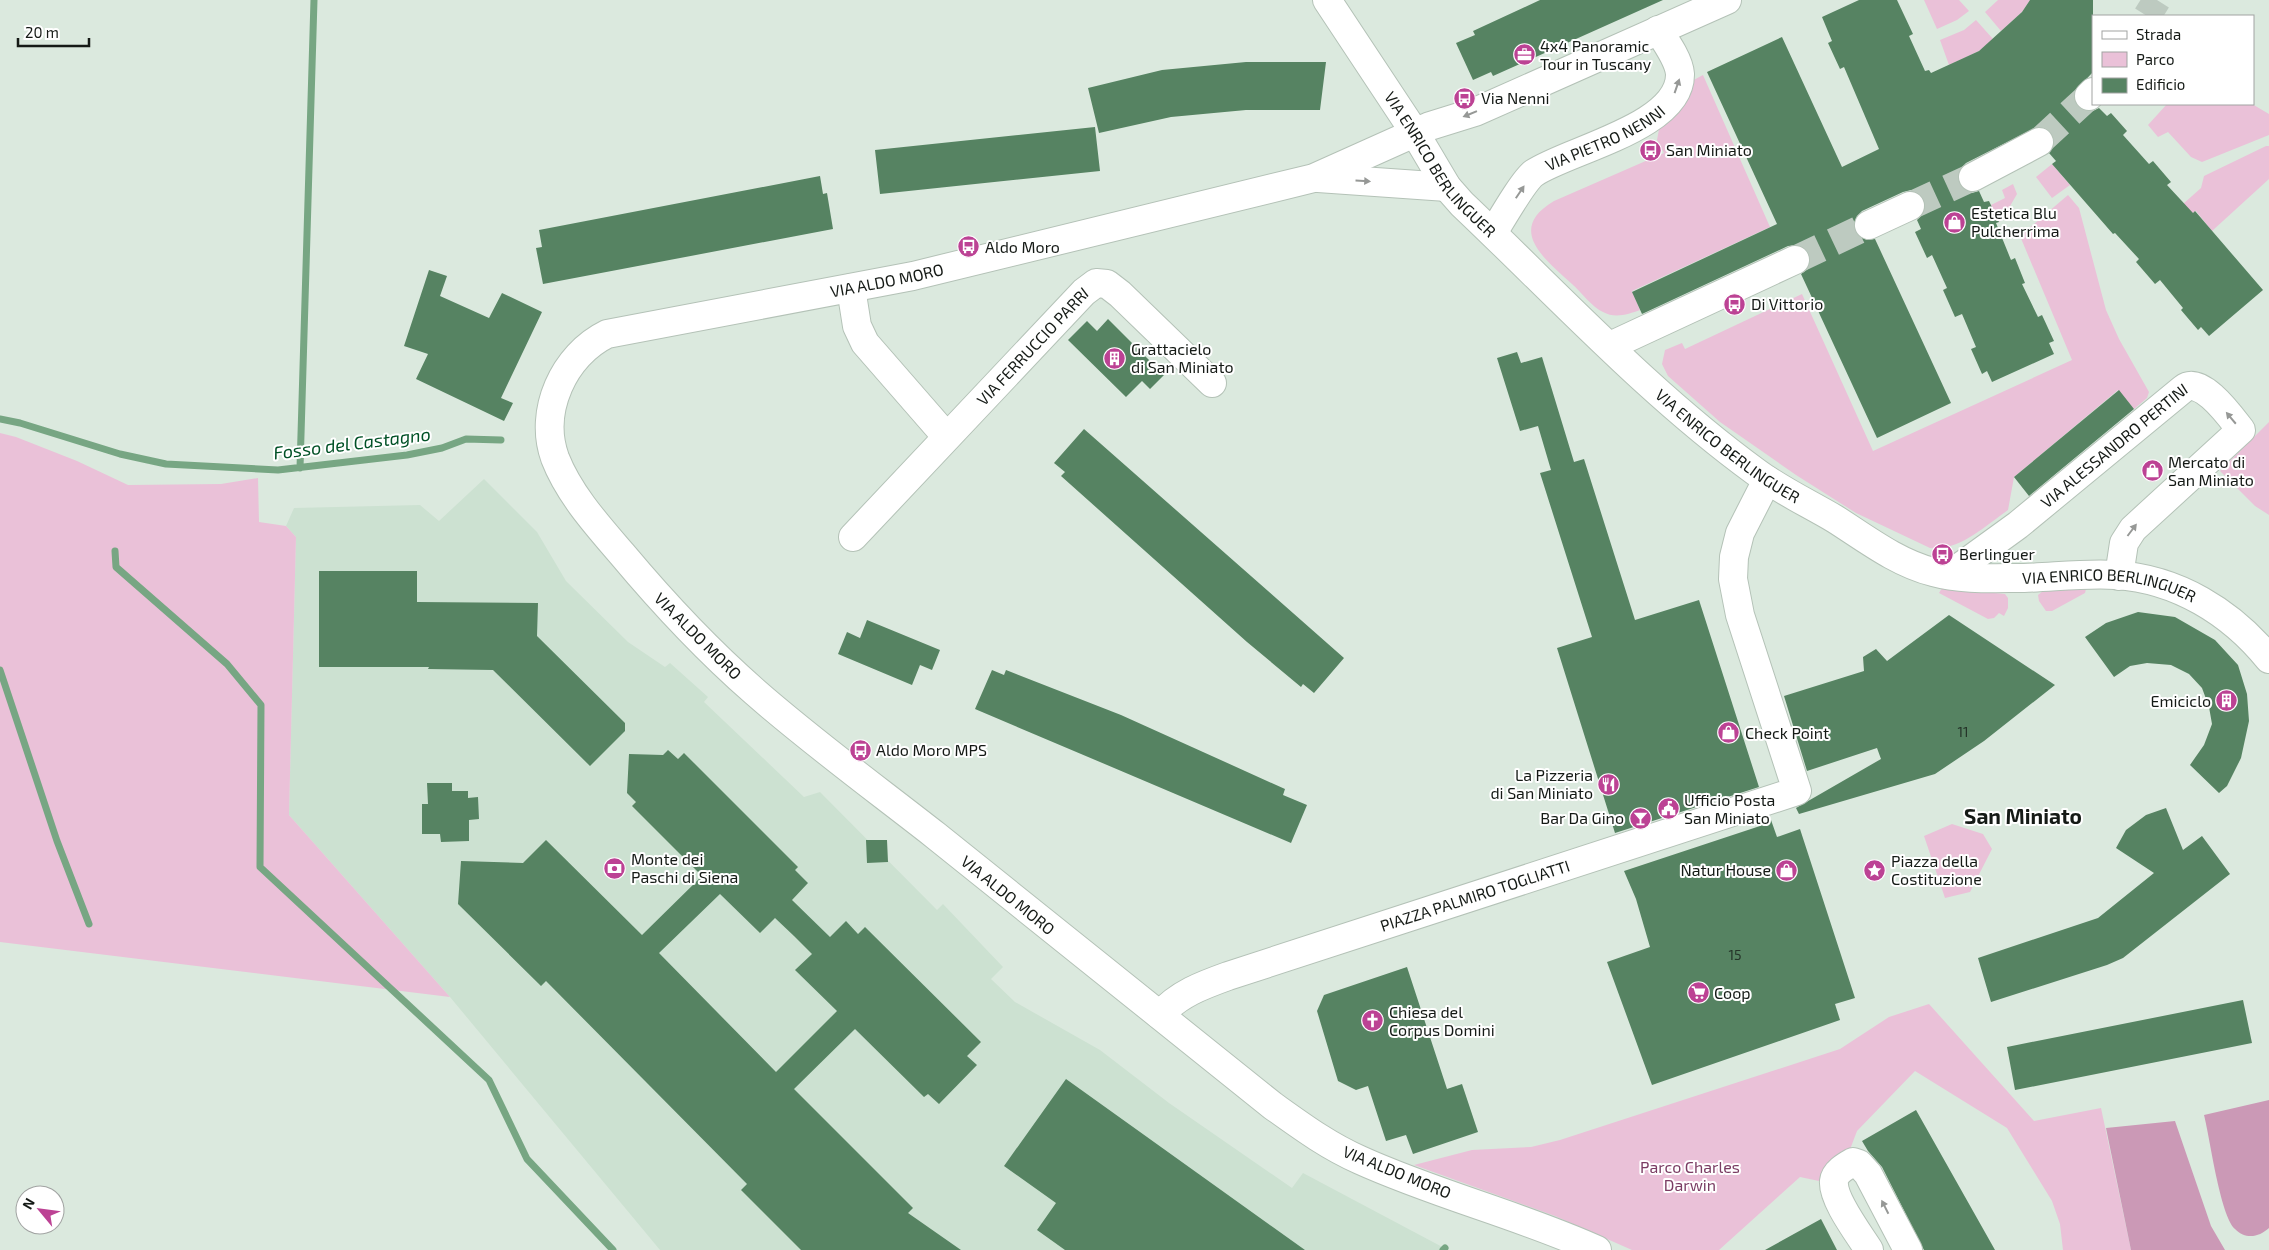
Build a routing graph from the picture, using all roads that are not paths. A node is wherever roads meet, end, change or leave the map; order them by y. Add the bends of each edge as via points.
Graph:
1 (1327, 0) edge
2 (1727, 0) edge
3 (1658, 30) junction
4 (1415, 133) junction
5 (2039, 142) tunnel mouth
6 (1973, 177) tunnel mouth
7 (1314, 178) junction
8 (1448, 187) junction
9 (1910, 206) tunnel mouth
10 (1869, 225) tunnel mouth
11 (1493, 233) junction
12 (1795, 260) tunnel mouth
13 (850, 288) junction
14 (1610, 346) junction
15 (1212, 383) dead end
16 (946, 436) junction
17 (1767, 480) junction
18 (2018, 525) junction
19 (852, 537) dead end
20 (1949, 575) junction
21 (2119, 576) junction
22 (2016, 578) junction
23 (2269, 659) edge
24 (1160, 1015) junction
25 (1597, 1250) edge
26 (1869, 1250) edge
27 (1908, 1250) edge

1 - 4 street, VIA ENRICO BERLINGUER
2 - 3 street
3 -> 4 street via 1475,112
11 -> 3 street, VIA PIETRO NENNI via 1532,174 1639,125 1660,111 1673,96 1678,86 1679,69
4 - 7 street, VIA ALDO MORO
4 - 8 street, VIA ENRICO BERLINGUER
5 - 6 street
7 -> 8 street, VIA ALDO MORO
7 - 13 street, VIA ALDO MORO via 985,259
8 - 11 street, VIA ENRICO BERLINGUER
9 - 10 street
11 - 14 street, VIA ENRICO BERLINGUER
12 - 14 street
13 - 16 street via 857,326 865,343
13 - 24 street, VIA ALDO MORO via 618,330 598,338 571,364 556,394 550,433 556,460 585,509 630,564 690,631 748,686
14 - 17 street, VIA ENRICO BERLINGUER via 1704,431
15 - 16 street, VIA FERRUCCIO PARRI via 1120,294 1107,284 1096,283
16 - 19 street, VIA FERRUCCIO PARRI
17 - 20 street, VIA ENRICO BERLINGUER via 1900,558 1921,568
17 - 24 street, PIAZZA PALMIRO TOGLIATTI via 1740,533 1734,557 1734,579 1742,624 1797,791 1228,976 1180,997
18 - 20 street, VIA ALESSANDRO PERTINI
21 -> 18 street, VIA ALESSANDRO PERTINI via 2124,542 2132,529 2241,430 2199,386 2192,384 2183,388
18 - 22 street via 2011,553
20 - 22 street, VIA ENRICO BERLINGUER
21 - 22 street, VIA ENRICO BERLINGUER
21 - 23 street, VIA ENRICO BERLINGUER via 2162,584 2204,602 2238,626
24 - 25 street, VIA ALDO MORO via 1273,1106 1340,1150 1381,1169 1498,1210
27 -> 26 street via 1868,1174 1860,1164 1853,1162 1838,1173 1834,1179 1835,1187 1845,1211

